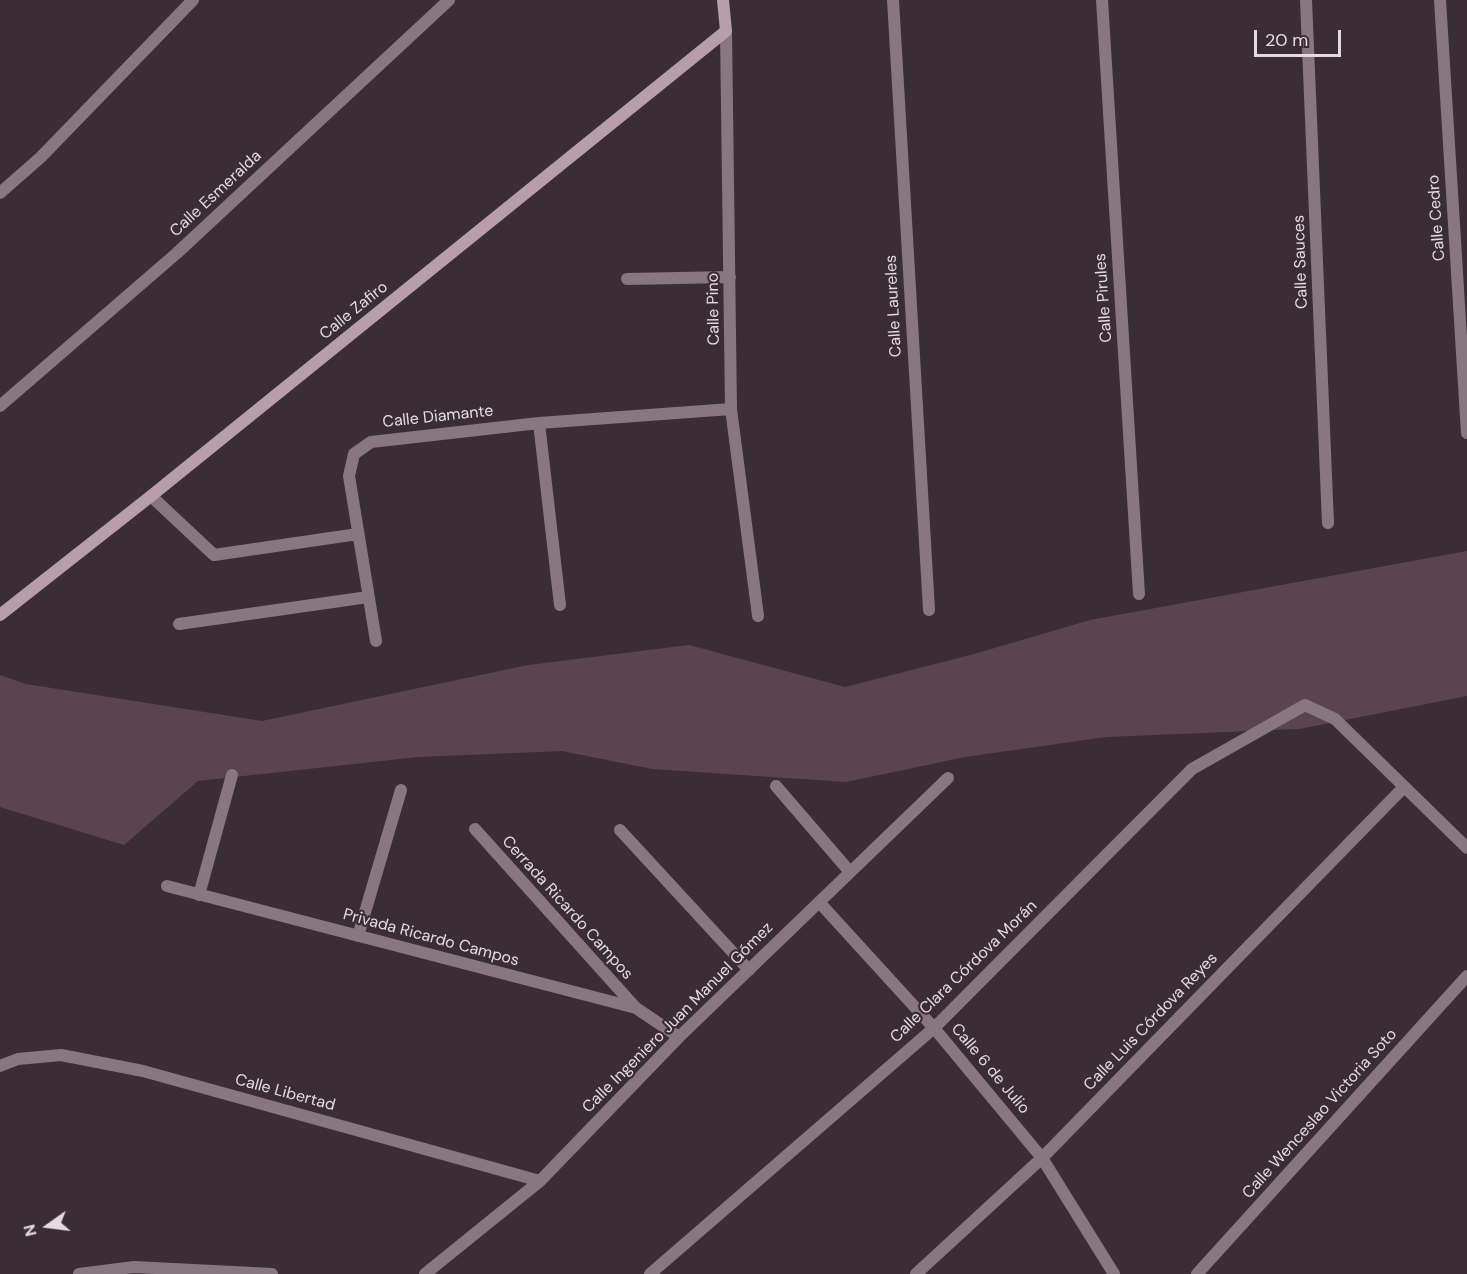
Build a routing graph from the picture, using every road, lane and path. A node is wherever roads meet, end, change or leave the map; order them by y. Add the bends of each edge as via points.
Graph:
1 (193, 0) edge
2 (449, 0) edge
3 (723, 0) edge
4 (893, 0) edge
5 (1102, 0) edge
6 (1306, 0) edge
7 (1440, 0) edge
8 (726, 32) junction
9 (0, 193) edge
10 (730, 277) junction
11 (627, 279) dead end
12 (0, 406) edge
13 (731, 409) junction
14 (539, 423) junction
15 (1467, 434) edge
16 (151, 496) junction
17 (1328, 523) dead end
18 (358, 534) junction
19 (1139, 594) dead end
20 (368, 597) junction
21 (560, 605) dead end
22 (929, 610) dead end
23 (0, 615) edge
24 (758, 616) dead end
25 (179, 624) dead end
26 (376, 641) dead end
27 (232, 775) dead end
28 (948, 778) dead end
29 (776, 786) dead end
30 (1404, 787) junction
31 (401, 790) dead end
32 (475, 830) dead end
33 (620, 830) dead end
34 (1467, 848) edge
35 (850, 872) junction
36 (167, 886) dead end
37 (199, 895) junction
38 (819, 902) junction
39 (358, 936) junction
40 (749, 970) junction
41 (1467, 975) edge
42 (636, 1008) junction
43 (934, 1028) junction
44 (679, 1037) junction
45 (0, 1066) edge
46 (1042, 1158) junction
47 (540, 1181) junction
48 (79, 1274) edge
49 (272, 1274) edge
50 (425, 1274) edge
51 (650, 1274) edge
52 (916, 1274) edge
53 (1114, 1274) edge
54 (1197, 1274) edge

1 - 9 street via 41,157
2 - 12 street, Calle Esmeralda via 177,253
3 - 8 street, Calle Pino
4 - 22 street, Calle Laureles
5 - 19 street, Calle Pirules
6 - 17 street, Calle Sauces
7 - 15 street, Calle Cedro
8 - 10 street, Calle Pino
8 - 16 street, Calle Zafiro
10 - 11 street
10 - 13 street, Calle Pino
13 - 14 street, Calle Diamante
13 - 24 street, Calle Pino
14 - 18 street, Calle Diamante via 371,442 354,454 349,476
14 - 21 street
16 - 18 street via 214,555
16 - 23 street, Calle Zafiro
18 - 20 street, Calle Diamante
20 - 25 street
20 - 26 street, Calle Diamante
27 - 37 street
28 - 35 street, Calle Ingeniero Juan Manuel Gómez
29 - 35 street
30 - 34 street
30 - 43 street, Calle Clara Córdova Morán via 1335,720 1305,705 1192,769
30 - 46 street, Calle Luis Córdova Reyes
31 - 39 street
32 - 42 street, Cerrada Ricardo Campos
33 - 40 street
35 - 38 street, Calle Ingeniero Juan Manuel Gómez
36 - 37 street, Privada Ricardo Campos
37 - 39 street, Privada Ricardo Campos
38 - 40 street, Calle Ingeniero Juan Manuel Gómez
38 - 43 street, Calle 6 de Julio
39 - 42 street, Privada Ricardo Campos
40 - 44 street, Calle Ingeniero Juan Manuel Gómez
41 - 54 street, Calle Wenceslao Victoria Soto
42 - 44 street, Privada Ricardo Campos
43 - 46 street, Calle 6 de Julio
43 - 51 street, Calle Clara Córdova Morán
44 - 47 street, Calle Ingeniero Juan Manuel Gómez
45 - 47 street, Calle Libertad via 18,1059 61,1054 143,1071
46 - 52 street, Calle Luis Córdova Reyes
46 - 53 street, Calle 6 de Julio
47 - 50 street, Calle Ingeniero Juan Manuel Gómez
48 - 49 street via 134,1267

